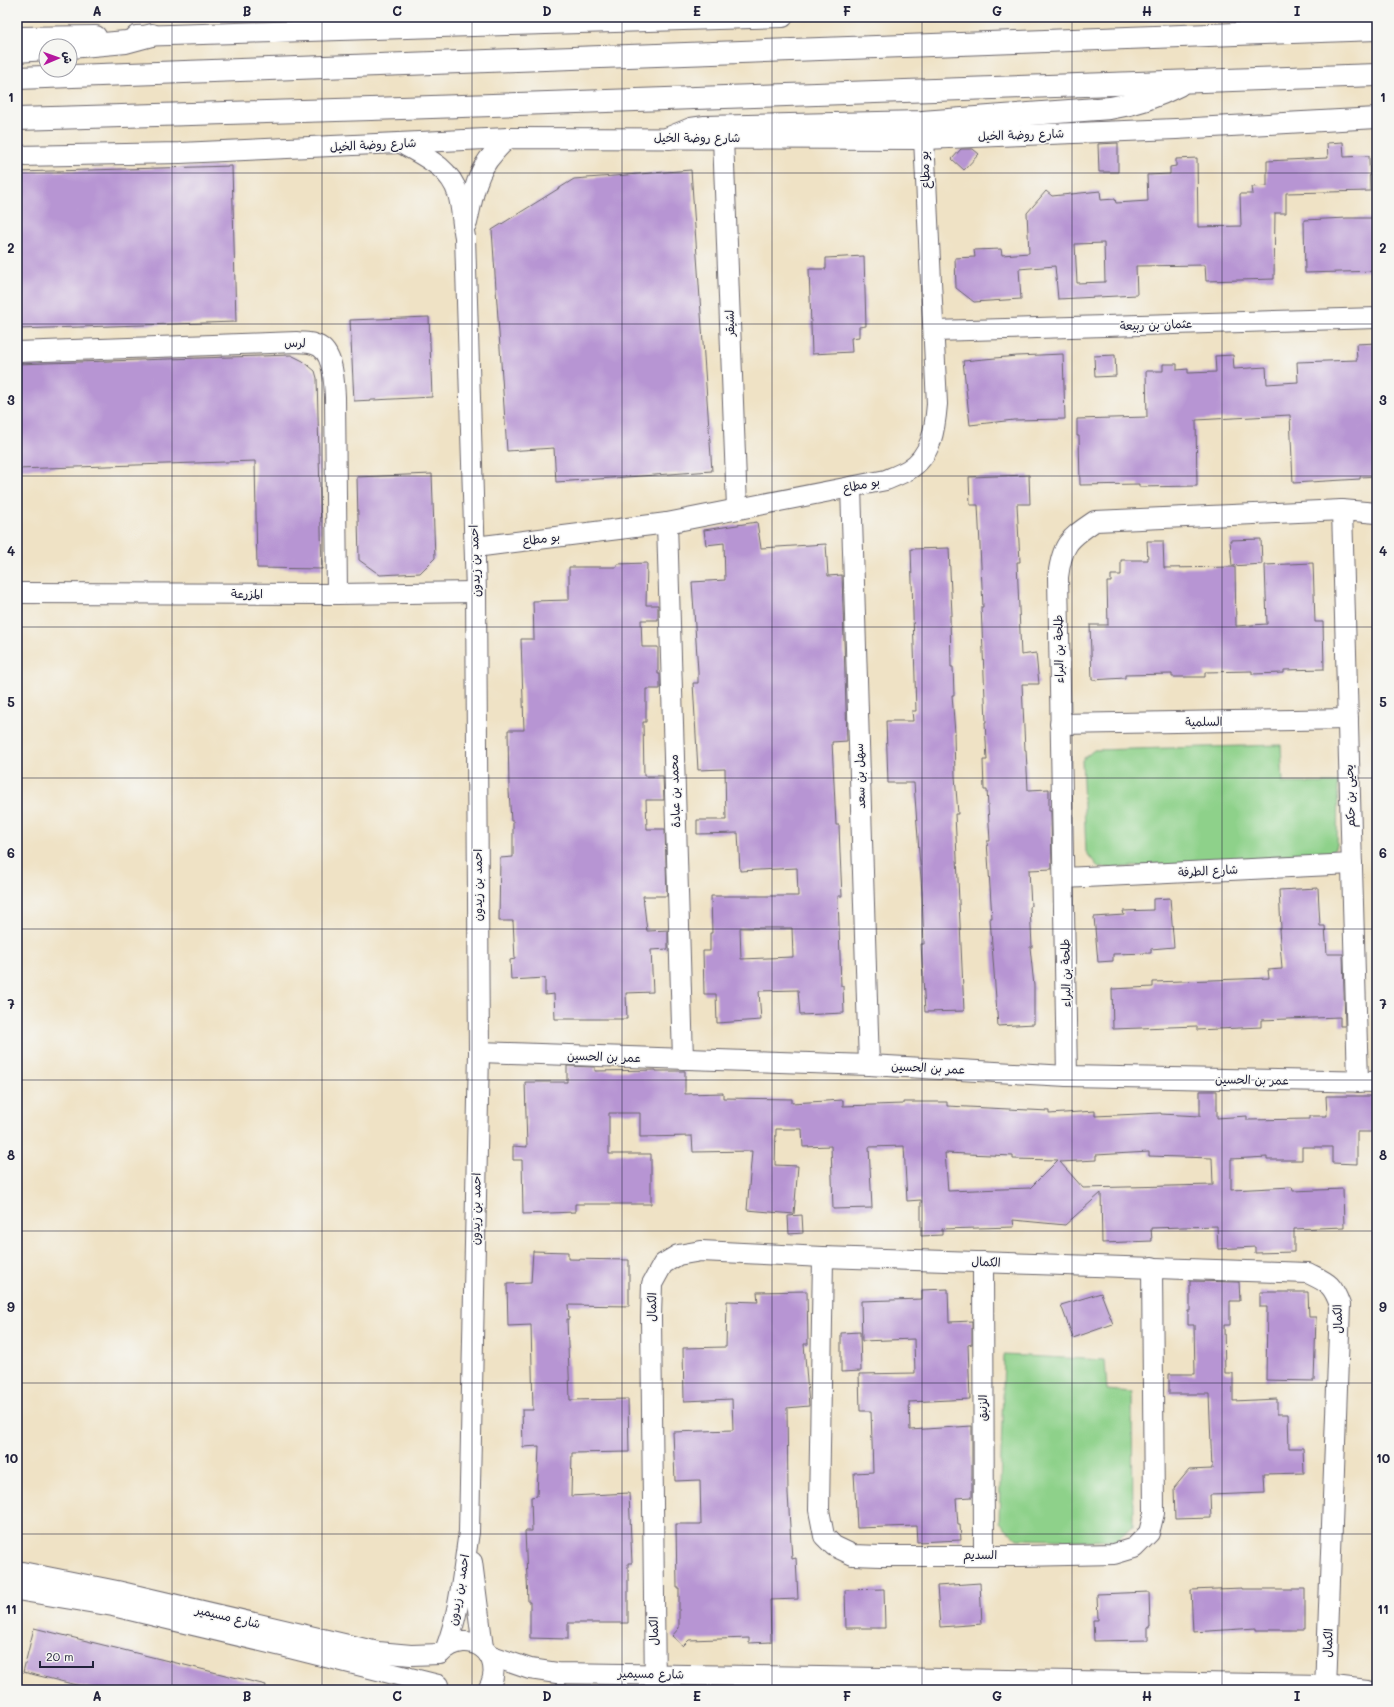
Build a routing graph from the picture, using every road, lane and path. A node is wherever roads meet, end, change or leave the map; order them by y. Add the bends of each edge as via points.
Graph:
1 (783, 17) edge
2 (470, 22) edge
3 (424, 23) edge
4 (1377, 29) edge
5 (152, 36) junction
6 (17, 37) edge
7 (78, 46) edge
8 (38, 50) edge
9 (17, 51) edge
10 (1377, 76) edge
11 (17, 78) edge
12 (1186, 82) junction
13 (1377, 118) edge
14 (17, 119) edge
15 (508, 138) junction
16 (669, 138) junction
17 (723, 138) junction
18 (924, 139) junction
19 (401, 143) junction
20 (17, 156) edge
21 (465, 237) junction
22 (1377, 318) edge
23 (934, 332) junction
24 (17, 352) edge
25 (851, 487) junction
26 (737, 508) junction
27 (1342, 510) junction
28 (1377, 513) edge
29 (667, 523) junction
30 (475, 547) junction
31 (476, 592) junction
32 (17, 593) edge
33 (337, 594) junction
34 (1348, 719) junction
35 (1060, 724) junction
36 (1352, 864) junction
37 (1064, 878) junction
38 (479, 1052) junction
39 (683, 1060) junction
40 (869, 1065) junction
41 (1067, 1076) junction
42 (1367, 1082) edge
43 (823, 1256) junction
44 (983, 1262) junction
45 (1152, 1267) junction
46 (469, 1532) junction
47 (984, 1555) junction
48 (17, 1571) edge
49 (17, 1590) edge
50 (443, 1651) junction
51 (486, 1652) junction
52 (655, 1682) edge
53 (710, 1682) edge
54 (1008, 1685) edge
55 (1326, 1687) edge
56 (440, 1688) edge
57 (488, 1690) edge
58 (1367, 1690) edge

1 - 2 street
2 - 3 street
3 - 5 street
4 - 11 main road
5 - 6 street
5 - 7 main road via 126,42
8 - 9 main road
10 - 12 main road
12 - 14 main road
12 - 16 main road via 1152,98 1110,108 922,122 704,127
13 - 18 street, شارع روضة الخيل
15 - 16 street, شارع روضة الخيل
15 - 19 street, شارع روضة الخيل
15 - 21 street, احمد بن زيدون via 492,154 482,172 474,193
16 - 17 street, شارع روضة الخيل
17 - 18 street, شارع روضة الخيل
17 - 26 street, لشيقر
18 - 23 street, بو مطاع
19 - 20 street, شارع روضة الخيل via 180,154
19 - 21 street, احمد بن زيدون via 441,168 450,178 458,195
21 - 30 street, احمد بن زيدون
22 - 23 street, عثمان بن ربيعة
23 - 25 street, بو مطاع via 937,404 935,432 925,455 910,469 886,480
24 - 33 street, لرس via 289,342 315,344 325,352 332,365 335,397
25 - 26 street, بو مطاع
25 - 40 street, سهل بن سعد
26 - 29 street, بو مطاع
27 - 28 street, طلحة بن البراء
27 - 34 street, يحيى بن حكم
27 - 35 street, طلحة بن البراء via 1094,521 1080,530 1069,540 1061,556 1058,577
29 - 30 street, بو مطاع
29 - 39 street, محمد بن عبادة
30 - 31 street, احمد بن زيدون
31 - 33 street, المزرعة
31 - 38 street, احمد بن زيدون
32 - 33 street, المزرعة
34 - 35 street, السلمية
34 - 36 street, يحيى بن حكم
35 - 37 street, طلحة بن البراء
36 - 37 street, شارع الطرفة
36 - 42 street, يحيى بن حكم
37 - 41 street, طلحة بن البراء
38 - 39 street, عمر بن الحسين
38 - 46 street, احمد بن زيدون
39 - 40 street, عمر بن الحسين
40 - 41 street, عمر بن الحسين
41 - 42 street, عمر بن الحسين
43 - 44 street, الكمال
43 - 47 street, السديم via 819,1510 824,1536 834,1546 853,1555
43 - 52 street, الكمال via 701,1251 678,1255 663,1264 652,1284
44 - 45 street, الكمال
44 - 47 street, الزنبق
45 - 47 street, السديم via 1154,1513 1149,1533 1134,1548 1114,1554
45 - 55 street, الكمال via 1308,1273 1324,1280 1334,1290 1340,1305 1340,1322
46 - 50 street, احمد بن زيدون via 459,1605 452,1632
46 - 51 street, احمد بن زيدون
48 - 50 street, شارع مسيمير via 376,1651 411,1655
49 - 56 street, شارع مسيمير via 113,1606 286,1647
50 - 51 street, شارع مسيمير via 455,1643 464,1642 474,1643
50 - 56 street, احمد بن زيدون via 436,1664 435,1675
51 - 52 street, شارع مسيمير via 530,1669
51 - 57 street, احمد بن زيدون via 493,1664 494,1673
52 - 53 street, شارع مسيمير
53 - 54 street, شارع مسيمير
54 - 55 street, شارع مسيمير
55 - 58 street, شارع مسيمير

